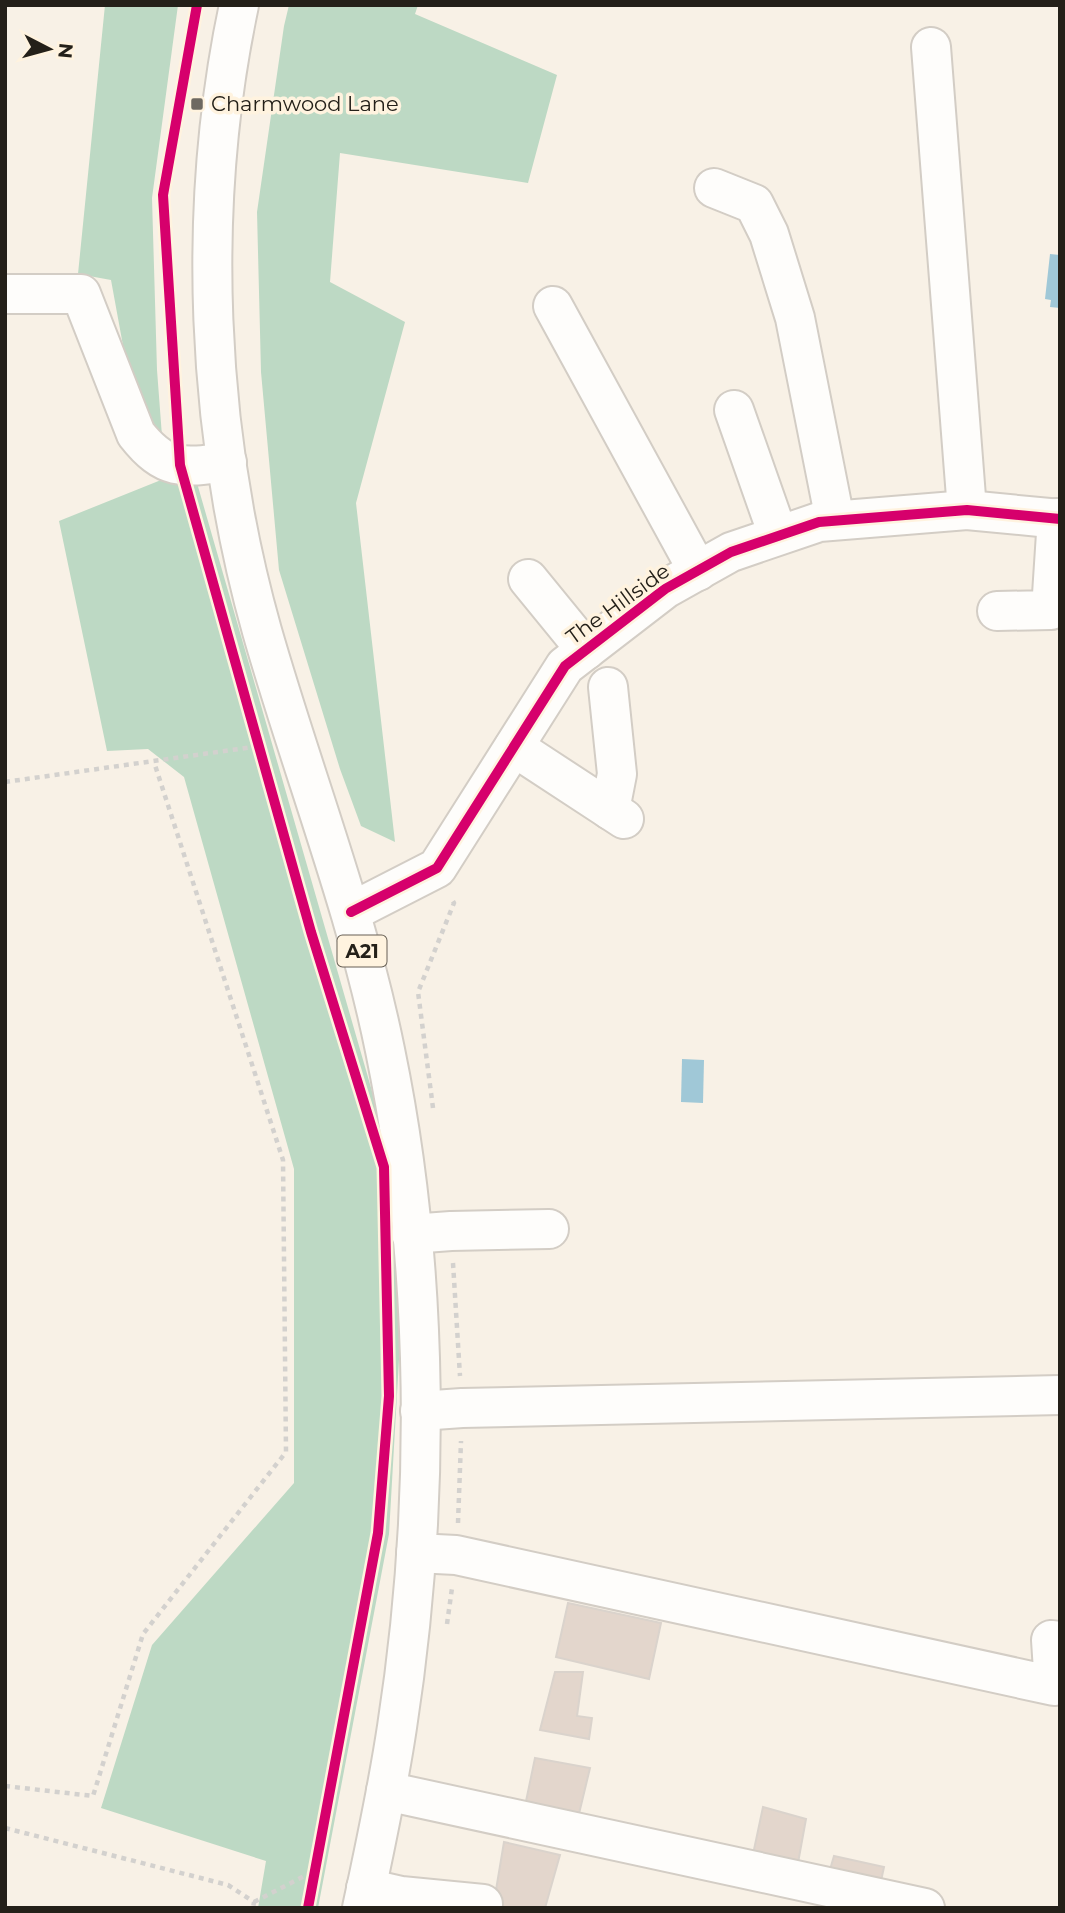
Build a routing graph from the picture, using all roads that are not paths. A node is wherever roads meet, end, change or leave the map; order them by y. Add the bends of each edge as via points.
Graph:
1 (239, 5) edge
2 (931, 47) dead end
3 (714, 188) dead end
4 (5, 293) edge
5 (553, 306) dead end
6 (734, 410) dead end
7 (226, 462) junction
8 (967, 510) junction
9 (1058, 519) edge
10 (835, 520) junction
11 (778, 536) junction
12 (698, 571) junction
13 (528, 579) dead end
14 (997, 611) dead end
15 (586, 650) junction
16 (608, 687) dead end
17 (514, 747) junction
18 (351, 912) junction
19 (549, 1229) dead end
20 (411, 1234) junction
21 (1060, 1395) edge
22 (420, 1411) junction
23 (416, 1553) junction
24 (1060, 1641) edge
25 (386, 1791) junction
26 (364, 1898) edge
27 (483, 1904) dead end
28 (925, 1908) edge

1 - 7 main road, A21 via 220,129 214,240 216,349
2 - 8 main road
3 - 10 main road via 754,204 769,234 794,318
4 - 7 main road via 81,294 136,434 150,452 180,465
5 - 12 main road
6 - 11 main road
7 - 18 main road, A21 via 262,630
8 - 9 main road, The Hillside
8 - 10 main road, The Hillside
9 - 14 main road via 1051,610
10 - 11 main road, The Hillside
11 - 12 main road, The Hillside via 732,552
12 - 15 main road, The Hillside via 665,589
13 - 15 main road
15 - 17 main road, The Hillside via 565,666
16 - 17 main road via 617,814
17 - 18 main road, The Hillside via 437,868
18 - 20 main road, A21 via 396,1103
19 - 20 main road
20 - 22 main road, A21
21 - 22 main road
22 - 23 main road, A21
23 - 24 main road via 456,1555 1054,1686 1051,1640
23 - 25 main road, A21
25 - 26 main road, A21
25 - 28 main road
26 - 27 main road via 401,1896

